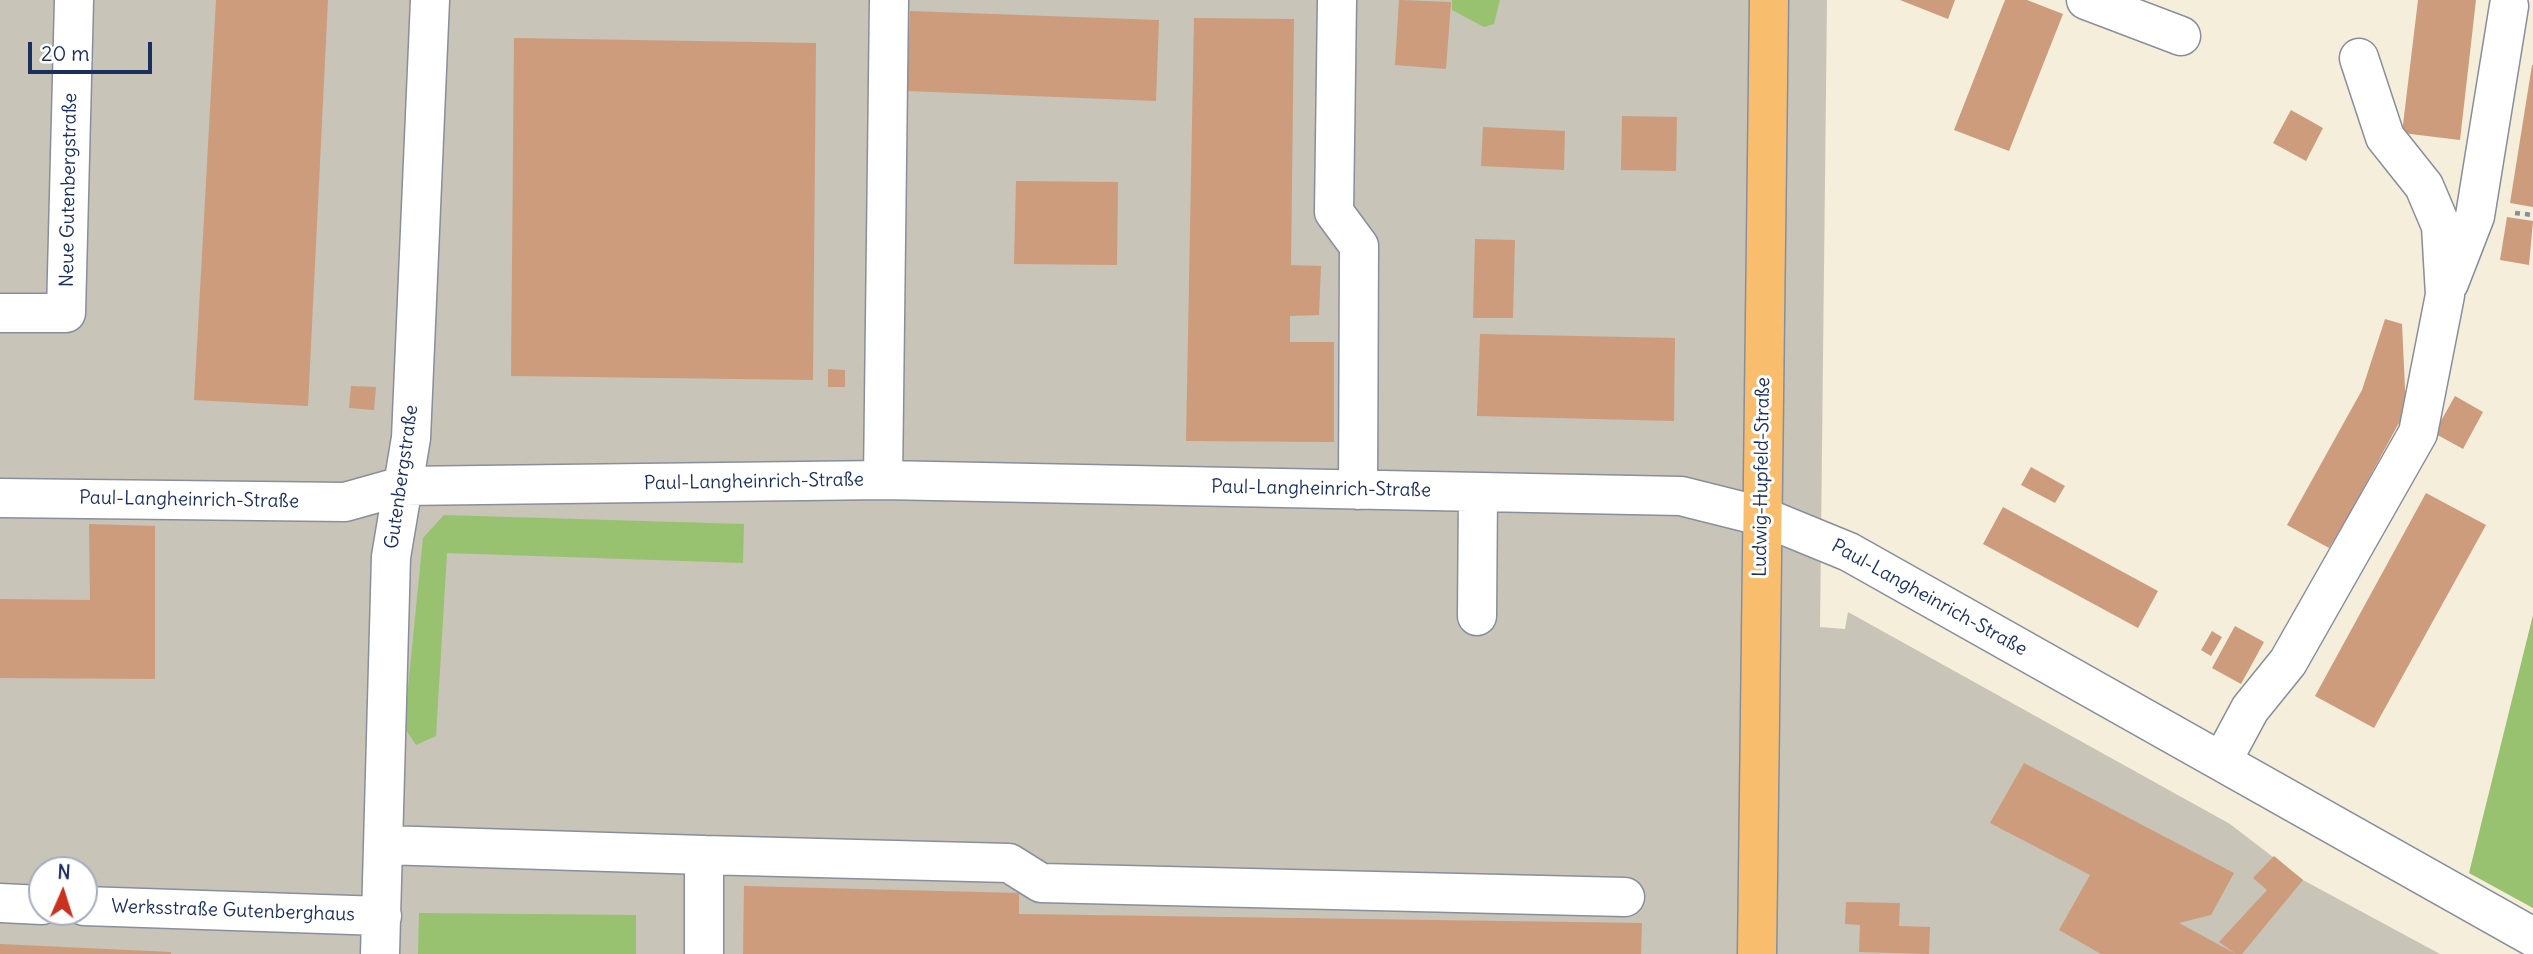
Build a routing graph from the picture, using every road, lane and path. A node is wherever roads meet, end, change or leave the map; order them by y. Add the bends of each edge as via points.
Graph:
1 (74, 0) edge
2 (430, 0) edge
3 (889, 0) edge
4 (1337, 0) edge
5 (1769, 0) edge
6 (2086, 0) edge
7 (2509, 6) dead end
8 (2181, 36) dead end
9 (2359, 58) dead end
10 (2445, 295) junction
11 (0, 313) edge
12 (883, 480) junction
13 (402, 486) junction
14 (1358, 489) junction
15 (1478, 492) junction
16 (0, 498) edge
17 (1762, 516) junction
18 (1477, 617) dead end
19 (2222, 761) junction
20 (384, 845) junction
21 (704, 855) junction
22 (1625, 897) dead end
23 (0, 903) edge
24 (28, 904) edge
25 (98, 906) edge
26 (382, 916) junction
27 (2533, 937) edge
28 (380, 954) edge
29 (704, 954) edge
30 (1757, 954) edge

1 - 11 street, Neue Gutenbergstraße via 66,313
2 - 13 street, Gutenbergstraße via 411,438
3 - 12 street
4 - 14 street via 1334,212 1359,246
5 - 17 main road, Ludwig-Hupfeld-Straße
6 - 8 street
7 - 10 street via 2475,216
9 - 10 street via 2385,137 2424,186 2441,226
10 - 19 street via 2418,433 2288,662 2250,709
12 - 13 street, Paul-Langheinrich-Straße
12 - 14 street, Paul-Langheinrich-Straße
13 - 16 street, Paul-Langheinrich-Straße via 345,502
13 - 20 street, Gutenbergstraße via 391,557
14 - 15 street, Paul-Langheinrich-Straße
15 - 17 street, Paul-Langheinrich-Straße via 1681,496
15 - 18 street
17 - 19 street, Paul-Langheinrich-Straße via 1849,552
17 - 30 main road, Ludwig-Hupfeld-Straße
19 - 27 street, Paul-Langheinrich-Straße
20 - 21 street
20 - 26 street, Gutenbergstraße
21 - 22 street via 1009,863 1041,883
21 - 29 street
23 - 24 street
25 - 26 street, Werksstraße Gutenberghaus
26 - 28 street, Gutenbergstraße

